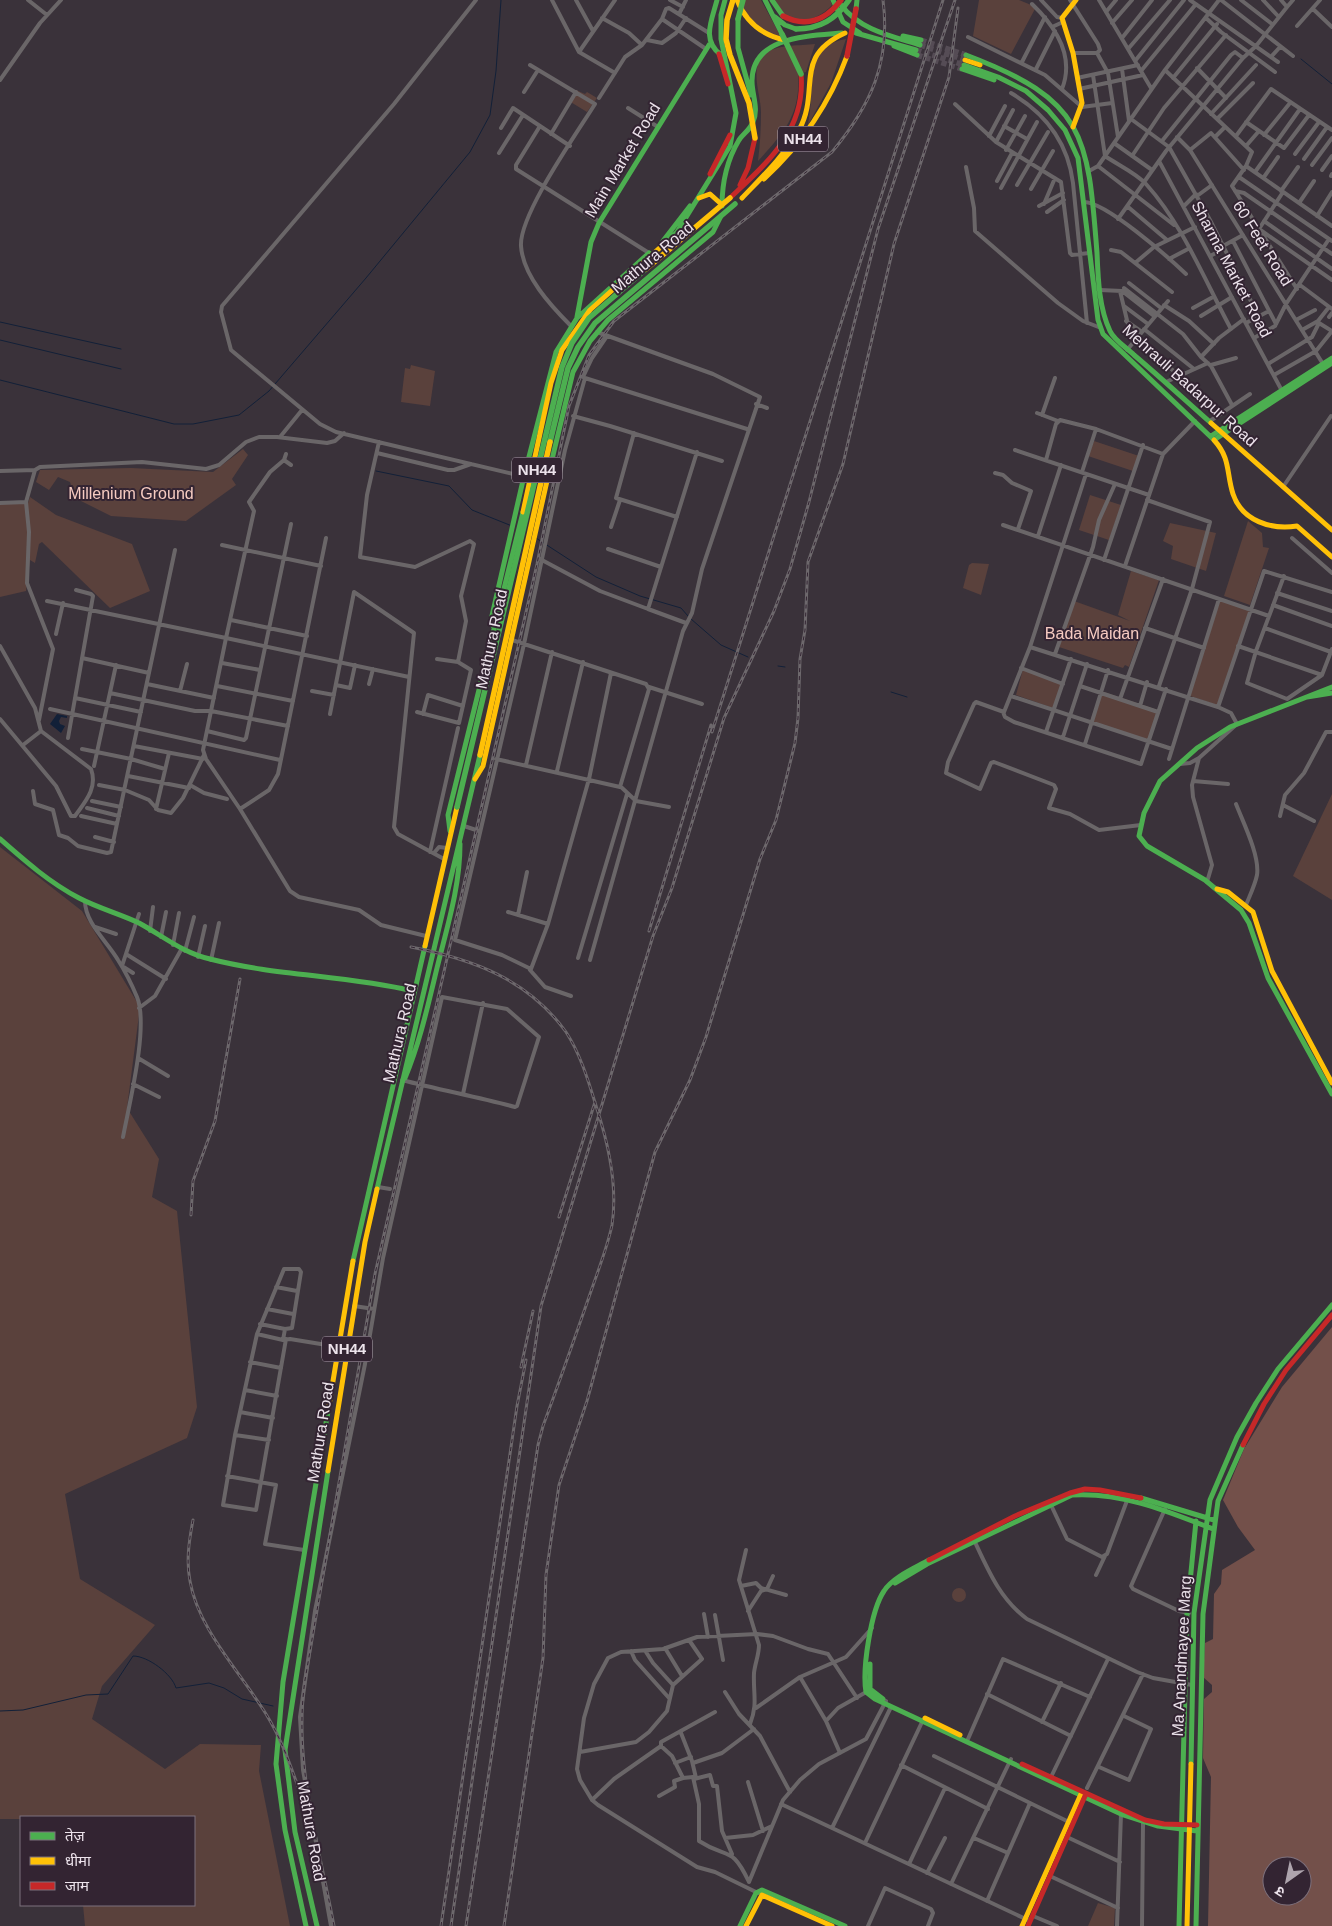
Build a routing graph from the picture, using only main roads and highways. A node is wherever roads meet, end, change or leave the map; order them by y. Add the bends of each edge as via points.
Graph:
1 (717, 0) edge
2 (725, 0) edge
3 (735, 0) edge
4 (744, 0) edge
5 (772, 0) edge
6 (833, 0) edge
7 (841, 0) edge
8 (849, 0) edge
9 (856, 0) edge
10 (1073, 1) edge
11 (766, 3) edge
12 (876, 30) junction
13 (845, 33) junction
14 (860, 34) junction
15 (877, 38) junction
16 (889, 38) junction
17 (792, 40) junction
18 (708, 47) junction
19 (721, 55) junction
20 (754, 104) junction
21 (1074, 128) junction
22 (732, 196) junction
23 (742, 198) junction
24 (698, 200) junction
25 (722, 208) junction
26 (677, 232) junction
27 (693, 248) junction
28 (577, 318) junction
29 (574, 327) junction
30 (1332, 358) edge
31 (1332, 363) edge
32 (1222, 432) junction
33 (1212, 438) junction
34 (536, 440) junction
35 (555, 447) junction
36 (526, 498) junction
37 (541, 503) junction
38 (517, 529) junction
39 (1332, 530) edge
40 (1332, 557) edge
41 (1332, 687) edge
42 (1332, 693) edge
43 (1307, 697) junction
44 (475, 779) junction
45 (450, 834) junction
46 (0, 839) edge
47 (1217, 889) junction
48 (414, 991) junction
49 (1332, 1083) edge
50 (1332, 1094) edge
51 (1332, 1305) edge
52 (1332, 1315) edge
53 (1128, 1498) junction
54 (1206, 1518) junction
55 (1196, 1519) junction
56 (1214, 1520) junction
57 (1205, 1526) junction
58 (1213, 1529) junction
59 (974, 1540) junction
60 (882, 1597) junction
61 (869, 1691) junction
62 (885, 1702) junction
63 (923, 1720) junction
64 (1010, 1760) junction
65 (1084, 1793) junction
66 (1070, 1823) junction
67 (1180, 1828) junction
68 (1189, 1828) junction
69 (1197, 1828) junction
70 (759, 1894) junction
71 (1029, 1920) edge
72 (306, 1926) edge
73 (317, 1926) edge
74 (740, 1926) edge
75 (746, 1926) edge
76 (832, 1926) edge
77 (845, 1926) edge
78 (1022, 1926) edge
79 (1179, 1926) edge
80 (1187, 1926) edge
81 (1196, 1926) edge

1 - 18 main road via 708,33
2 - 19 main road, Mathura Road via 721,15
3 - 17 main road via 756,28 770,37
3 - 22 main road, Mathura Road / NH44, bridge via 727,24 727,45 733,69 750,106 755,133 748,168
4 - 20 main road, bridge via 738,19 738,48
5 - 7 main road, bridge via 775,9 783,16 793,22 804,23 825,17
6 - 14 main road via 843,22
7 - 12 main road via 849,16
8 - 11 main road, bridge via 831,20 802,30 780,22
9 - 23 main road, Mathura Road / NH44, bridge via 847,56 823,110 785,159
10 - 21 main road via 1062,20 1073,53 1082,107
11 - 22 main road, bridge via 799,68 803,101 792,130
12 - 15 main road
12 - 16 main road
13 - 14 main road
13 - 17 main road
13 - 23 main road via 817,50 811,64 810,98 803,122 781,155
14 - 15 main road
15 - 16 main road
16 - 16 main road via 892,46 919,48
17 - 20 main road via 769,48 756,61 752,75
18 - 19 main road
18 - 28 main road, Main Market Road via 599,223 591,242
19 - 24 main road, Mathura Road via 736,105 735,130 727,154
19 - 28 main road via 733,108 731,133 710,173 666,238
20 - 25 main road, Mathura Road via 753,122 740,140 724,177
21 - 32 main road, Mehrauli Badarpur Road via 1089,171 1105,322 1111,334 1127,350
21 - 33 main road, Mehrauli Badarpur Road via 1048,97 1016,76 964,62 1026,91 1065,130 1078,158 1100,328 1111,344
22 - 45 main road, Mathura Road / NH44, bridge via 589,318 572,343 562,367
23 - 44 main road, Mathura Road / NH44, bridge via 595,323 568,368
24 - 25 main road via 705,194 712,195
24 - 26 main road, Mathura Road
25 - 27 main road, Mathura Road via 715,229
26 - 27 main road
26 - 29 main road, Mathura Road
27 - 35 main road, Mathura Road via 608,320 590,341 573,372
28 - 29 main road, Main Market Road
29 - 34 main road, Mathura Road via 562,350
30 - 32 main road via 1281,389
31 - 32 main road
32 - 33 main road
32 - 39 main road, Mehrauli Badarpur Road
33 - 40 main road, Mehrauli Badarpur Road via 1223,450 1233,499 1244,512 1274,528 1297,526
34 - 35 main road
34 - 36 main road, Mathura Road
34 - 38 main road via 524,476
35 - 37 main road, Mathura Road
36 - 37 main road
36 - 38 main road, Mathura Road
37 - 44 main road, Mathura Road via 483,766
38 - 45 main road, Mathura Road via 448,815
41 - 43 main road
42 - 43 main road
43 - 47 main road via 1216,735 1160,781 1144,813 1139,836 1143,843
44 - 73 main road, Mathura Road / NH44 via 399,1091 354,1306 285,1750 295,1832
45 - 48 main road, Mathura Road / NH44
46 - 48 main road via 39,872 85,901 138,923 198,957 365,980
47 - 49 main road via 1228,892 1246,905 1257,922 1272,971
47 - 50 main road via 1246,917 1267,975
48 - 72 main road, Mathura Road / NH44 via 356,1241 283,1682 276,1764 284,1830
51 - 54 main road, Ma Anandmayee Marg via 1278,1369 1256,1403 1220,1473
52 - 56 main road, Ma Anandmayee Marg via 1286,1370 1264,1404 1228,1473
53 - 55 main road
53 - 59 main road via 1081,1494 1067,1497
53 - 59 main road via 1091,1489 1074,1490
54 - 55 main road
54 - 56 main road
54 - 57 main road, Ma Anandmayee Marg
55 - 57 main road
55 - 67 main road via 1187,1613
56 - 58 main road, Ma Anandmayee Marg
57 - 58 main road
57 - 68 main road, Ma Anandmayee Marg via 1194,1613
58 - 69 main road, Ma Anandmayee Marg via 1203,1614
59 - 60 main road via 898,1576
60 - 61 main road
60 - 61 main road via 864,1681
61 - 62 main road
62 - 63 main road
62 - 63 main road
63 - 64 main road
63 - 64 main road
64 - 65 main road
64 - 65 main road
65 - 66 main road
65 - 67 main road via 1145,1820
65 - 67 main road via 1142,1823
66 - 71 main road
66 - 71 main road via 1067,1837
67 - 68 main road
67 - 79 main road
68 - 69 main road
68 - 80 main road, Ma Anandmayee Marg
69 - 81 main road, Ma Anandmayee Marg
70 - 74 main road
70 - 75 main road
70 - 76 main road
70 - 77 main road via 766,1891
71 - 78 main road

